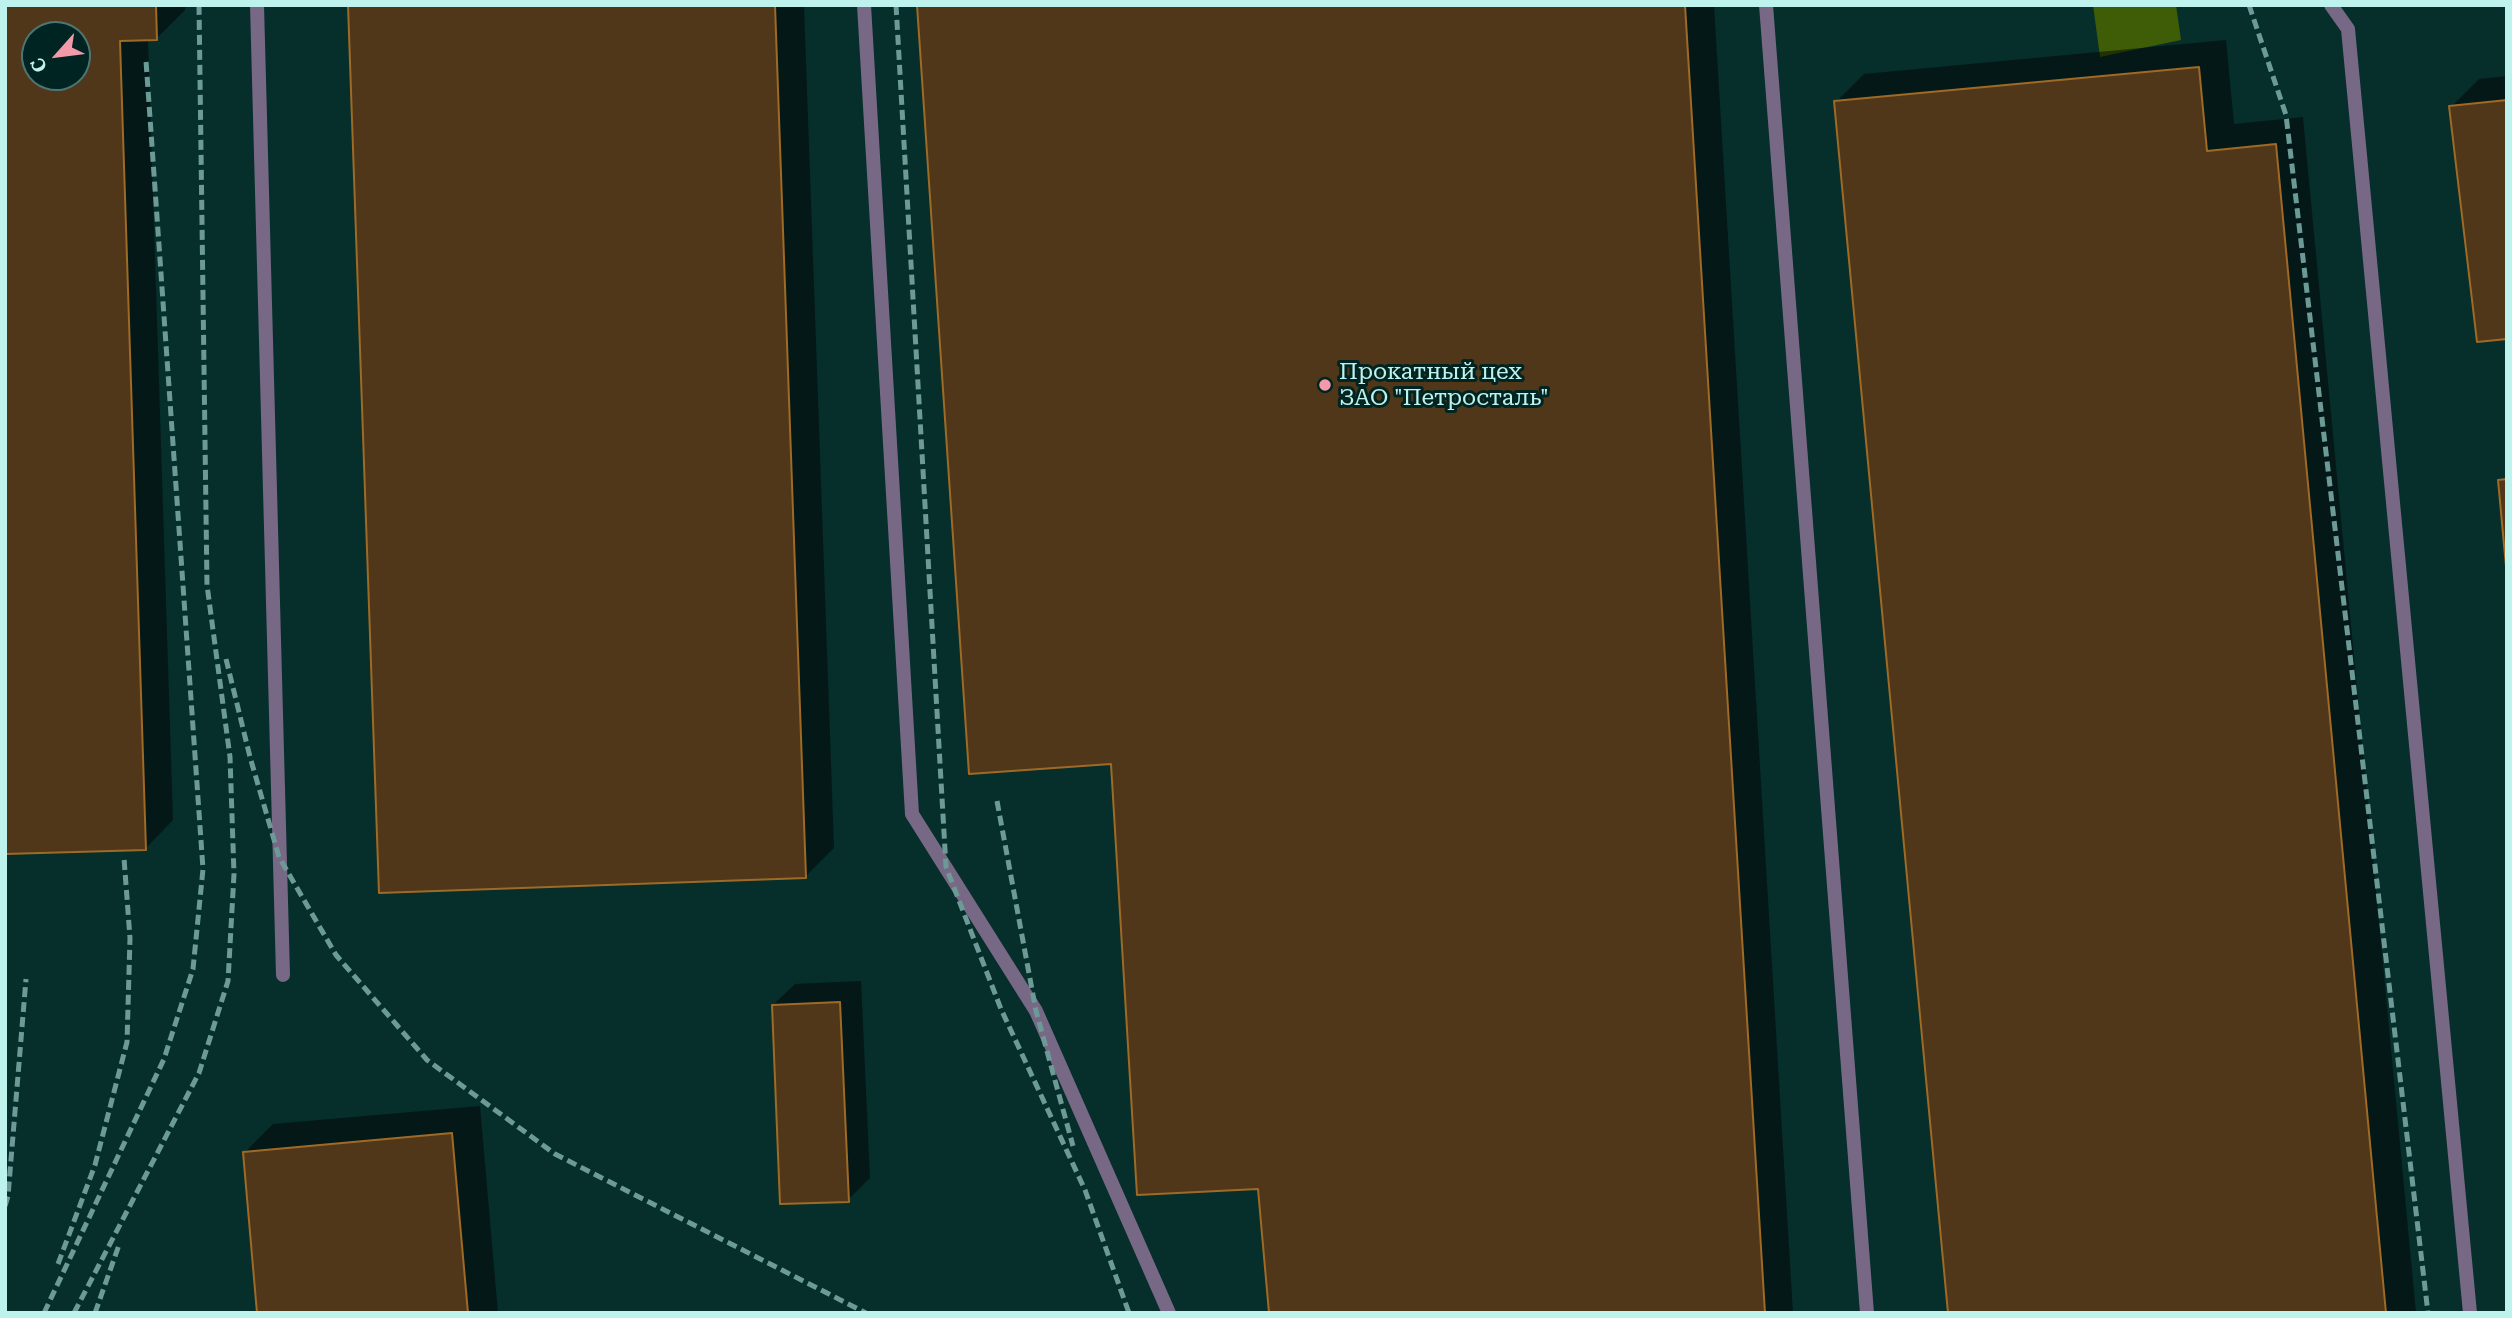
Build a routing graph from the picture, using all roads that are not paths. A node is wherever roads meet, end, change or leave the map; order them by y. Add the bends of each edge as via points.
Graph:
1 (257, 5) edge
2 (864, 5) edge
3 (1766, 5) edge
4 (2331, 5) edge
5 (2344, 5) edge
6 (2348, 29) junction
7 (283, 975) dead end
8 (1169, 1313) edge
9 (1867, 1313) edge
10 (2470, 1313) edge

1 - 7 lane
2 - 8 lane via 912,814 1036,1011
3 - 9 lane
4 - 6 lane
5 - 6 lane
6 - 10 lane

